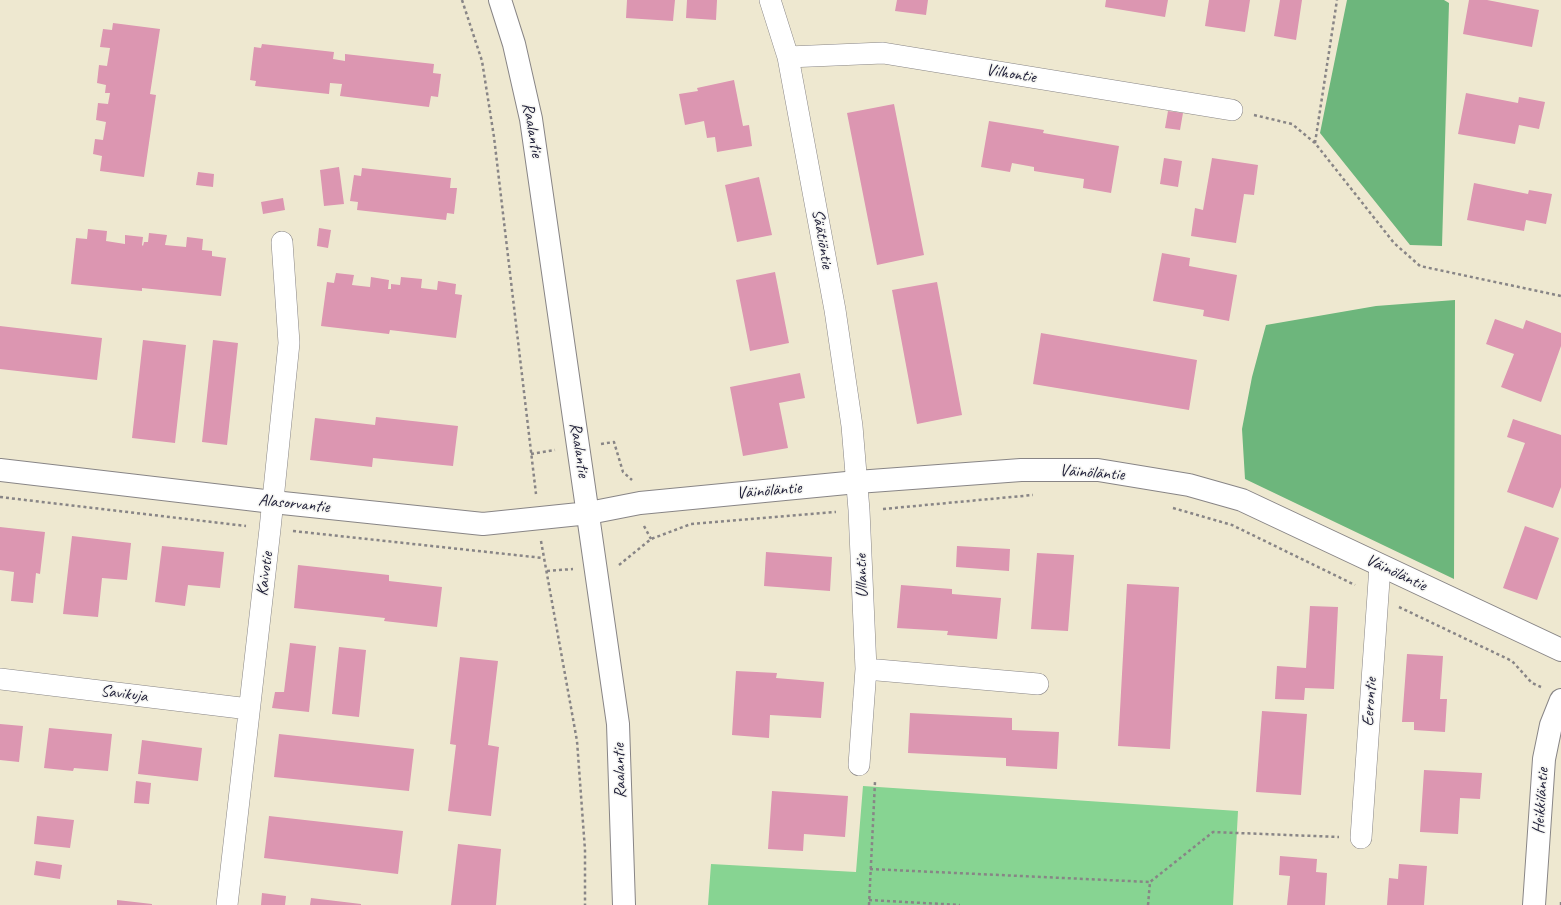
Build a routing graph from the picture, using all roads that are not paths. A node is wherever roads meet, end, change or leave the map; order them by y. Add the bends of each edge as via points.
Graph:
1 (500, 0) edge
2 (770, 0) edge
3 (788, 57) junction
4 (1232, 110) road end
5 (282, 242) dead end
6 (0, 470) edge
7 (857, 482) junction
8 (273, 502) junction
9 (589, 513) junction
10 (1380, 566) junction
11 (1561, 650) edge
12 (866, 669) junction
13 (0, 679) edge
14 (1038, 684) dead end
15 (1554, 695) edge
16 (249, 709) junction
17 (858, 765) dead end
18 (1361, 838) road end
19 (227, 905) edge
20 (624, 905) edge
21 (1534, 905) edge

1 - 9 street, Raalantie via 514,44 531,119
2 - 3 street, Säätiöntie
3 - 4 street, Vilhontie via 883,53
3 - 7 street, Säätiöntie via 835,310 852,426
5 - 8 street, Kaivotie via 289,343
6 - 8 street, Alasorvantie
7 - 9 street, Väinöläntie via 640,503
7 - 10 street, Väinöläntie via 1021,470 1098,470 1189,485 1242,500
7 - 12 street, Ullantie
8 - 9 street, Alasorvantie via 483,524
8 - 16 street, Kaivotie
9 - 20 street, Raalantie via 618,724
10 - 11 street, Väinöläntie
10 - 18 street, Eerontie
12 - 14 street
12 - 17 street, Ullantie
13 - 16 street, Savikuja
15 - 21 street, Heikkiläntie via 1544,759
16 - 19 street, Kaivotie

